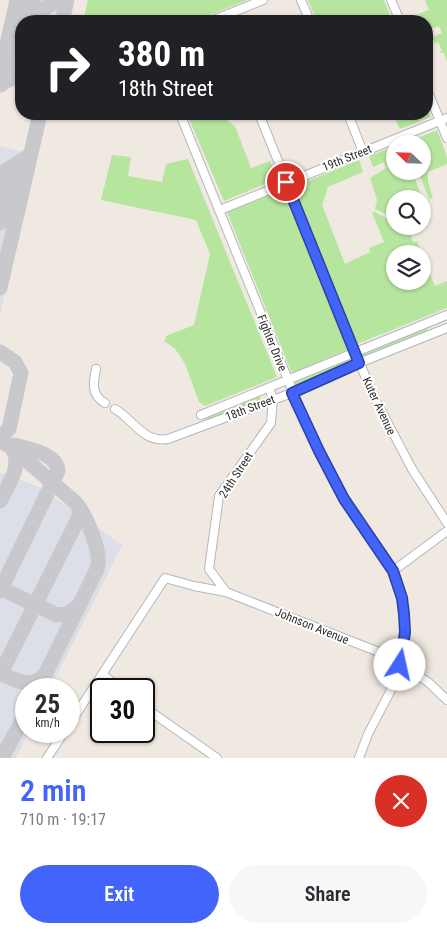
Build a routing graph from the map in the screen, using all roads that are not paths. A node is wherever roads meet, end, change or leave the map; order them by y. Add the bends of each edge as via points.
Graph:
1 (263, 0) edge
2 (301, 0) edge
3 (391, 0) edge
4 (230, 15) edge
5 (307, 15) edge
6 (397, 15) edge
7 (433, 99) edge
8 (444, 119) edge
9 (182, 120) edge
10 (261, 120) edge
11 (350, 120) edge
12 (447, 138) edge
13 (363, 152) junction
14 (286, 182) junction
15 (220, 210) junction
16 (447, 315) edge
17 (432, 322) junction
18 (447, 328) edge
19 (437, 332) junction
20 (355, 352) junction
21 (359, 363) junction
22 (96, 369) dead end
23 (287, 380) junction
24 (269, 388) junction
25 (292, 393) junction
26 (273, 399) junction
27 (105, 403) dead end
28 (115, 409) dead end
29 (201, 415) dead end
30 (447, 523) edge
31 (447, 531) edge
32 (393, 571) junction
33 (226, 592) junction
34 (400, 665) junction
35 (103, 675) junction
36 (107, 678) edge
37 (447, 700) edge
38 (80, 709) edge
39 (155, 715) edge
40 (57, 743) edge
41 (47, 758) edge
42 (217, 758) edge
43 (359, 758) edge

1 - 4 street
2 - 5 street
3 - 6 street
7 - 8 street
8 - 12 street
8 - 13 street, 19th Street
9 - 15 street, Fighter Drive
10 - 14 street, Kuter Avenue
11 - 13 street
13 - 14 street, 19th Street
14 - 15 street, 19th Street
14 - 20 street, Kuter Avenue
15 - 23 street, Fighter Drive
16 - 17 street, 18th Street
17 - 19 street
17 - 20 street, 18th Street
18 - 19 street, 18th Street
19 - 21 street, 18th Street
20 - 21 street, Kuter Avenue
20 - 23 street, 18th Street
21 - 25 street, 18th Street
21 - 30 street, Kuter Avenue via 389,428
22 - 27 street via 94,390
23 - 24 street, 18th Street
23 - 25 street, Fighter Drive
24 - 26 street, 24th Street
24 - 29 street, 18th Street
25 - 26 street, 18th Street
25 - 32 street, Fighter Drive via 344,499
26 - 28 street, 18th Street via 176,437 160,440 145,435
26 - 33 street, 24th Street via 271,423 219,496 209,569
31 - 32 street
32 - 34 street, Fighter Drive via 404,614
33 - 34 street, Johnson Avenue via 384,654
33 - 35 street, Johnson Avenue via 165,578
34 - 37 street, Johnson Avenue via 428,682
34 - 43 street, Fighter Drive
35 - 36 street
35 - 38 street
39 - 42 street
40 - 41 street

